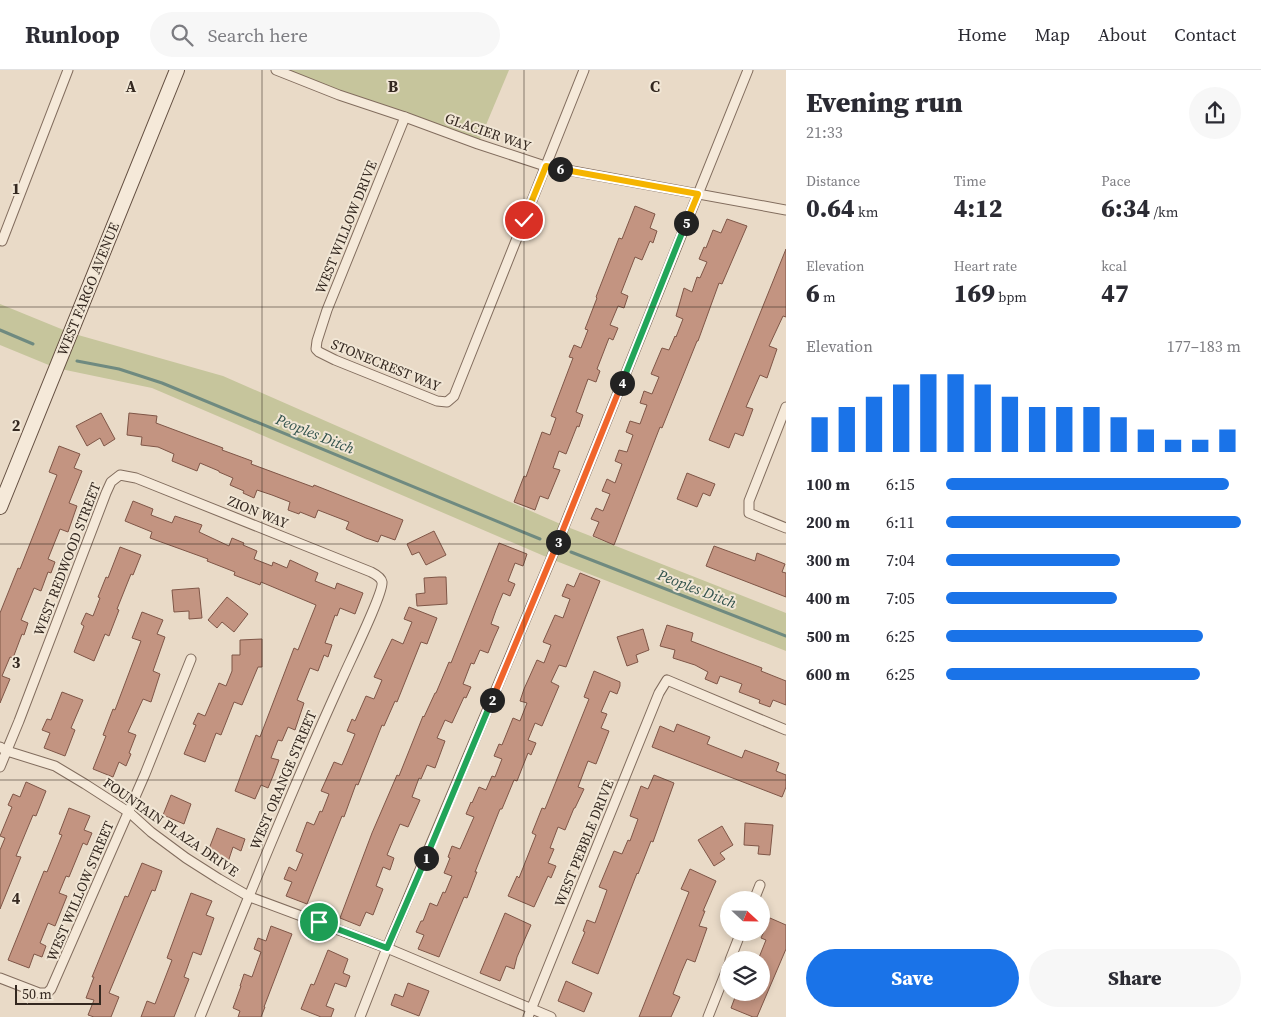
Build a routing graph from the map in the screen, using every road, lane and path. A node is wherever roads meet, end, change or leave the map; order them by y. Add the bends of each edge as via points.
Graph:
1 (68, 70) edge
2 (177, 70) edge
3 (276, 70) edge
4 (584, 70) edge
5 (748, 70) edge
6 (406, 116) junction
7 (546, 166) junction
8 (698, 194) junction
9 (786, 210) edge
10 (1, 241) edge
11 (316, 349) joint
12 (786, 407) edge
13 (120, 475) joint
14 (0, 507) edge
15 (786, 528) edge
16 (382, 582) joint
17 (192, 659) dead end
18 (786, 730) edge
19 (4, 749) edge
20 (0, 767) edge
21 (129, 812) junction
22 (760, 884) dead end
23 (757, 891) edge
24 (249, 896) junction
25 (387, 948) junction
26 (0, 978) edge
27 (720, 987) edge
28 (529, 1013) edge
29 (200, 1017) edge
30 (360, 1017) edge
31 (550, 1017) edge
32 (708, 1017) edge

1 - 10 street
2 - 14 main road, WEST FARGO AVENUE
3 - 6 street, GLACIER WAY via 339,95
4 - 7 street
5 - 8 street
6 - 7 street, GLACIER WAY
6 - 11 street, WEST WILLOW DRIVE via 327,310
7 - 8 street, GLACIER WAY
7 - 11 street, STONECREST WAY via 454,396 447,402 437,401
8 - 9 street, GLACIER WAY
8 - 25 street via 510,659
12 - 15 street via 749,501 749,512
13 - 16 street, ZION WAY via 136,478 371,572
13 - 19 street, WEST REDWOOD STREET via 111,482 106,493
16 - 24 street, WEST ORANGE STREET via 372,614 304,763
17 - 21 street, WEST WILLOW STREET
18 - 28 street, WEST PEBBLE DRIVE via 667,680
19 - 20 street, WEST REDWOOD STREET
19 - 21 street, FOUNTAIN PLAZA DRIVE via 55,766
21 - 24 street, FOUNTAIN PLAZA DRIVE via 186,858
21 - 26 street, WEST WILLOW STREET via 51,990 39,993
22 - 23 street
24 - 25 street, FOUNTAIN PLAZA DRIVE
24 - 29 street, WEST ORANGE STREET
25 - 28 street, FOUNTAIN PLAZA DRIVE
25 - 30 street
27 - 32 street
28 - 31 street, FOUNTAIN PLAZA DRIVE

